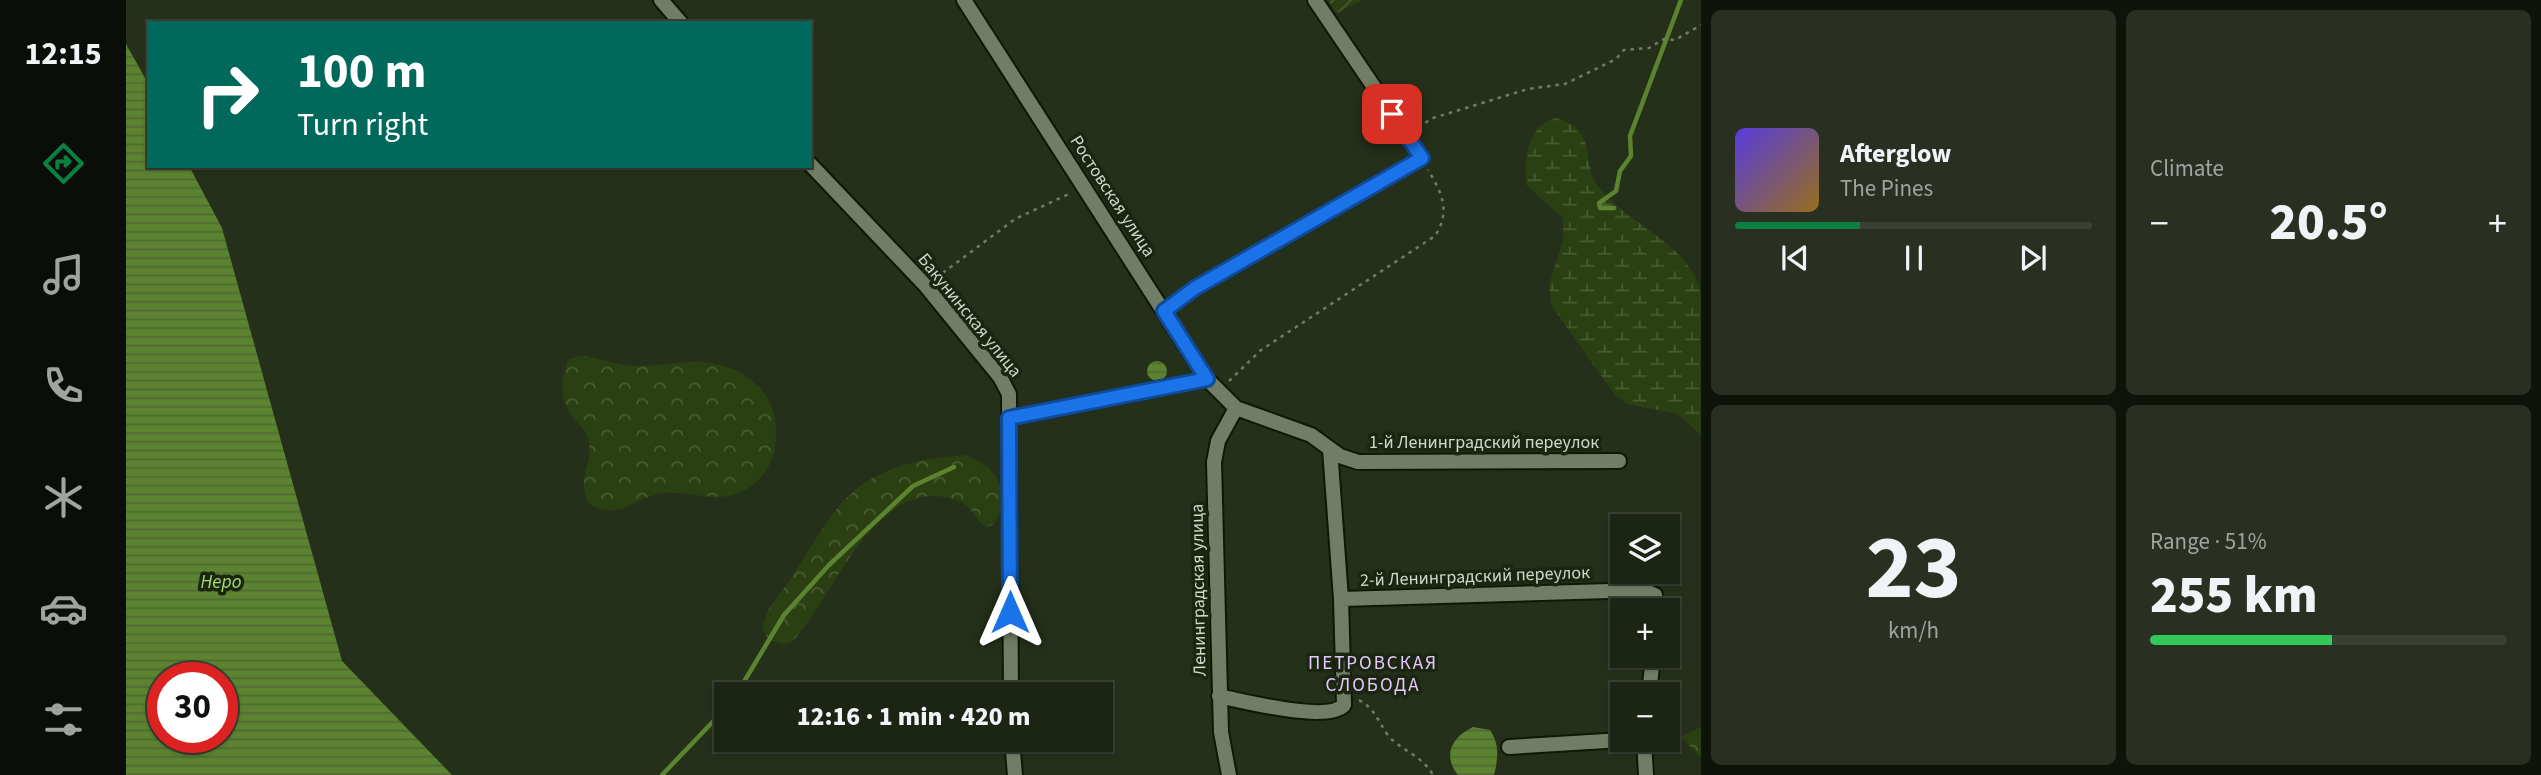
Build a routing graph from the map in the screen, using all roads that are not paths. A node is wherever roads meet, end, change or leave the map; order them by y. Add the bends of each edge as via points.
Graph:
1 (661, 0) edge
2 (964, 0) edge
3 (1315, 0) edge
4 (679, 21) edge
5 (812, 166) edge
6 (1164, 311) junction
7 (1207, 379) junction
8 (1236, 408) junction
9 (1009, 418) junction
10 (1330, 449) junction
11 (1619, 461) dead end
12 (1656, 598) edge
13 (1341, 599) junction
14 (1011, 682) edge
15 (1219, 696) junction
16 (1610, 741) edge
17 (1509, 747) dead end
18 (1013, 752) edge
19 (1645, 752) edge
20 (1015, 775) edge
21 (1229, 775) edge
22 (1646, 775) edge

1 - 4 street
2 - 6 street, Ростовская улица
3 - 6 street via 1422,158 1195,288
5 - 9 street, Бакунинская улица via 926,286 1000,377 1009,394
6 - 7 street, Ростовская улица
7 - 8 street, Ростовская улица
7 - 9 street
8 - 10 street, 1-й Ленинградский переулок via 1311,435
8 - 15 street, Ленинградская улица via 1218,441 1214,462
9 - 14 street, Бакунинская улица
10 - 11 street, 1-й Ленинградский переулок via 1358,462
10 - 13 street
12 - 13 street, 2-й Ленинградский переулок via 1644,590
13 - 15 street via 1346,699 1342,708 1267,707
15 - 21 street, Ленинградская улица
16 - 17 street
18 - 20 street
19 - 22 street

